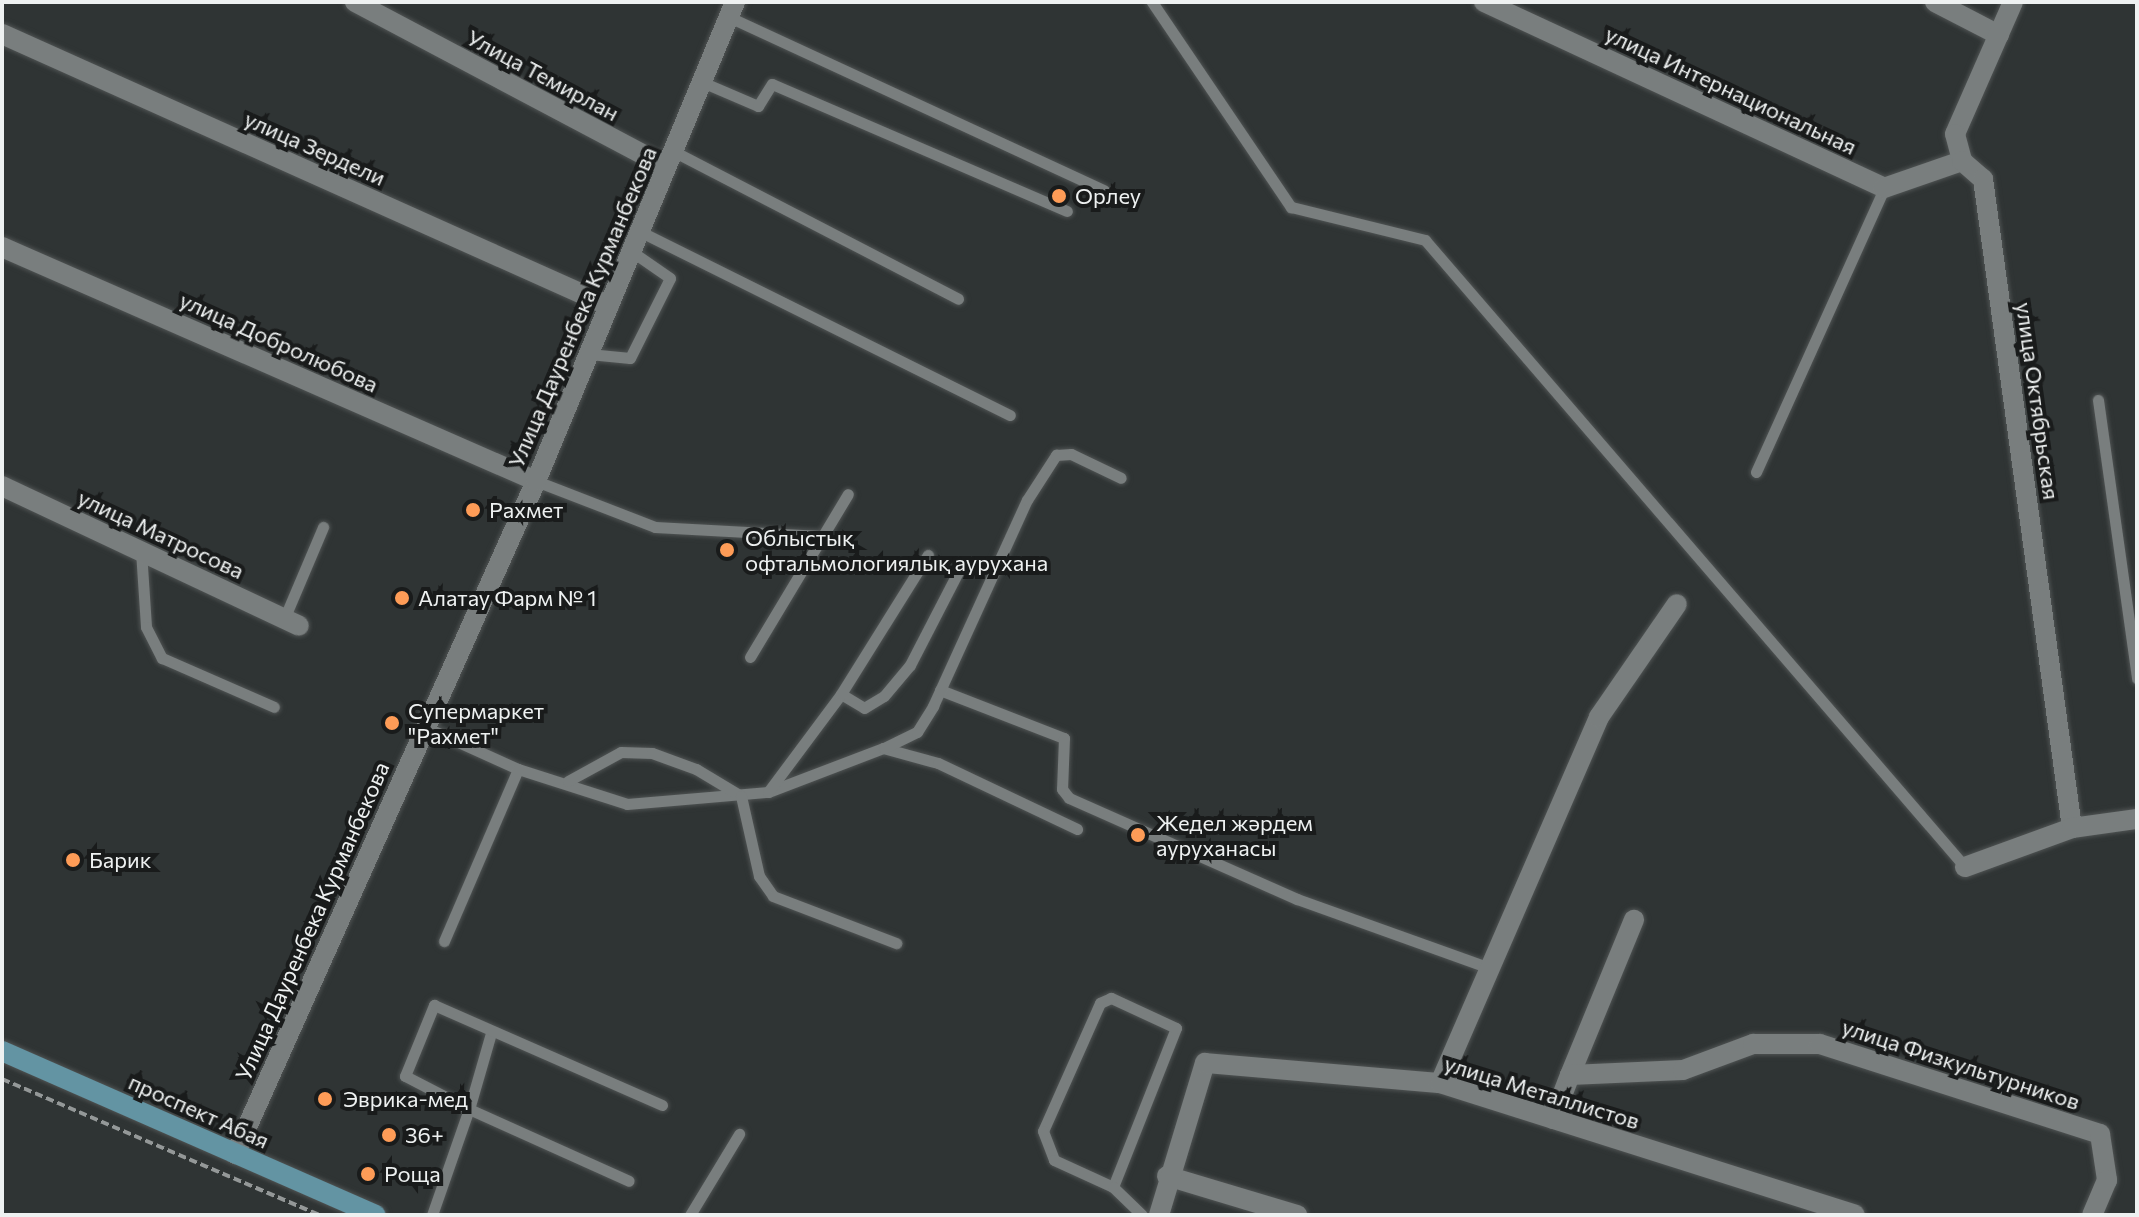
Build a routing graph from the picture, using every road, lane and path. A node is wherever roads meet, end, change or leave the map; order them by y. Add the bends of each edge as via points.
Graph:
1 (355, 2) edge
2 (1152, 2) edge
3 (1484, 2) edge
4 (1935, 2) edge
5 (2013, 2) edge
6 (732, 9) edge
7 (2, 34) edge
8 (1999, 35) junction
9 (702, 82) junction
10 (670, 159) junction
11 (1962, 161) junction
12 (1884, 188) junction
13 (1104, 190) dead end
14 (1067, 211) dead end
15 (639, 231) junction
16 (2, 247) edge
17 (631, 251) junction
18 (958, 299) dead end
19 (609, 306) junction
20 (589, 354) junction
21 (2098, 400) dead end
22 (1010, 415) dead end
23 (1756, 472) dead end
24 (1121, 478) dead end
25 (536, 481) junction
26 (2, 486) edge
27 (848, 494) dead end
28 (323, 527) dead end
29 (821, 536) junction
30 (141, 551) junction
31 (928, 555) dead end
32 (959, 570) dead end
33 (1677, 604) dead end
34 (2132, 606) edge
35 (291, 622) joint
36 (750, 657) dead end
37 (2137, 678) edge
38 (940, 690) junction
39 (841, 694) junction
40 (274, 707) dead end
41 (425, 727) junction
42 (883, 748) junction
43 (518, 769) junction
44 (568, 781) junction
45 (768, 792) junction
46 (741, 796) junction
47 (2137, 819) edge
48 (2072, 828) junction
49 (1077, 829) dead end
50 (1965, 867) joint
51 (1634, 920) dead end
52 (444, 941) dead end
53 (896, 943) dead end
54 (1490, 968) junction
55 (491, 1033) junction
56 (4, 1055) edge
57 (1570, 1075) junction
58 (2, 1079) edge
59 (1440, 1083) junction
60 (662, 1105) dead end
61 (469, 1109) junction
62 (1553, 1119) junction
63 (739, 1134) dead end
64 (235, 1154) junction
65 (1167, 1176) junction
66 (629, 1181) dead end
67 (1113, 1187) junction
68 (319, 1215) edge
69 (376, 1215) edge
70 (432, 1215) edge
71 (690, 1215) edge
72 (1142, 1215) edge
73 (1159, 1215) edge
74 (1297, 1215) edge
75 (1855, 1215) edge
76 (2092, 1215) edge

1 - 10 street, Улица Темирлан
2 - 50 lane via 1291,207 1425,240
3 - 12 street, улица Интернациональная
4 - 8 street
5 - 8 street
6 - 9 street, Улица Дауренбека Курманбекова
6 - 13 lane
7 - 19 street, улица Зердели
8 - 11 street via 1955,134
9 - 10 street, Улица Дауренбека Курманбекова
9 - 14 lane via 758,106 772,84
10 - 15 street, Улица Дауренбека Курманбекова
10 - 18 lane
11 - 12 street
11 - 48 street, улица Октябрьская via 1983,179
12 - 23 lane
15 - 17 street, Улица Дауренбека Курманбекова
15 - 22 lane
16 - 25 street, улица Добролюбова
17 - 19 street, Улица Дауренбека Курманбекова
17 - 20 lane via 670,278 630,358
19 - 20 street, Улица Дауренбека Курманбекова
20 - 25 street, Улица Дауренбека Курманбекова
21 - 34 lane
24 - 38 lane via 1071,454 1056,455 1027,500
25 - 29 lane via 655,527
25 - 41 street, Улица Дауренбека Курманбекова
26 - 30 street, улица Матросова
27 - 29 lane
28 - 35 lane
29 - 36 lane
30 - 35 street, улица Матросова
30 - 40 lane via 146,627 162,658
31 - 39 lane
32 - 39 lane via 910,665 884,696 864,708
33 - 54 street via 1599,717
34 - 37 lane
38 - 42 lane via 917,732
38 - 54 lane via 1064,738 1062,789 1069,798 1297,899
39 - 45 lane
41 - 43 lane
41 - 64 street, Улица Дауренбека Курманбекова
42 - 45 lane
42 - 49 lane via 938,763
43 - 44 lane
43 - 52 lane
44 - 46 lane via 627,804
44 - 46 lane via 621,752 652,753
45 - 46 lane
46 - 53 lane via 759,876 773,896
47 - 48 street
48 - 50 street
51 - 57 street
54 - 59 street
55 - 60 lane
55 - 61 lane
55 - 61 lane via 434,1005 403,1068 405,1076
56 - 64 main road, проспект Абая
57 - 62 street
57 - 76 street, улица Физкультурников via 1683,1070 1753,1044 1820,1044 2100,1134 2107,1180
58 - 68 path
59 - 62 street, улица Металлистов
59 - 65 street, улица Металлистов via 1205,1063
61 - 66 lane
61 - 70 lane
62 - 75 street, улица Металлистов
63 - 71 lane
64 - 69 main road, проспект Абая
65 - 73 street
65 - 74 street
67 - 67 lane via 1176,1028 1111,998 1100,1003 1043,1131 1054,1160
67 - 72 lane

